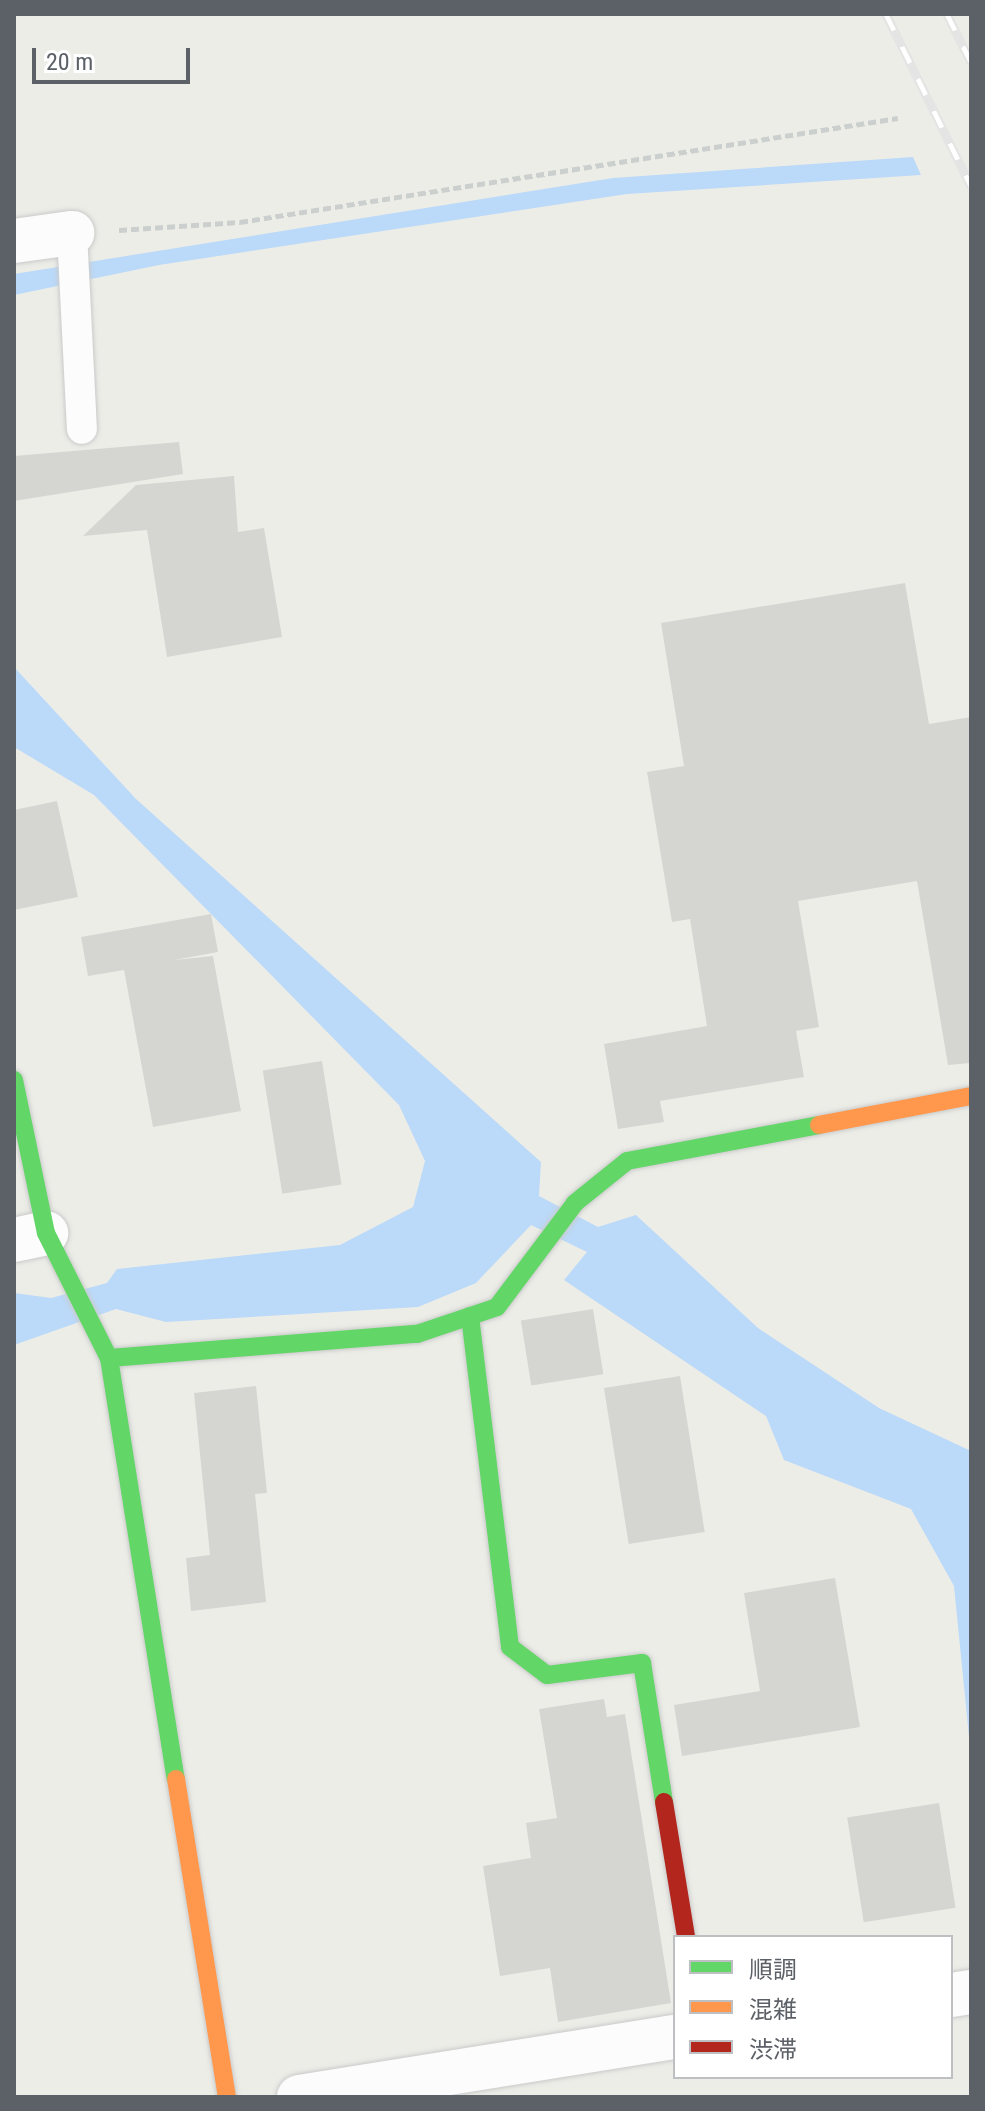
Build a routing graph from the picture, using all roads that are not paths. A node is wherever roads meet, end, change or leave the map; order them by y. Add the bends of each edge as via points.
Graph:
1 (72, 233) joint
2 (14, 241) edge
3 (82, 429) dead end
4 (14, 1080) edge
5 (971, 1096) edge
6 (41, 1247) edge
7 (470, 1316) junction
8 (109, 1358) junction
9 (686, 1935) edge
10 (673, 2037) edge
11 (227, 2097) edge
12 (299, 2097) edge

1 - 2 street
1 - 3 lane
4 - 6 street
5 - 7 street via 627,1161 575,1203 497,1307
6 - 8 street
7 - 8 street via 417,1334
7 - 9 street via 510,1647 547,1675 642,1663
8 - 11 street
10 - 12 street

